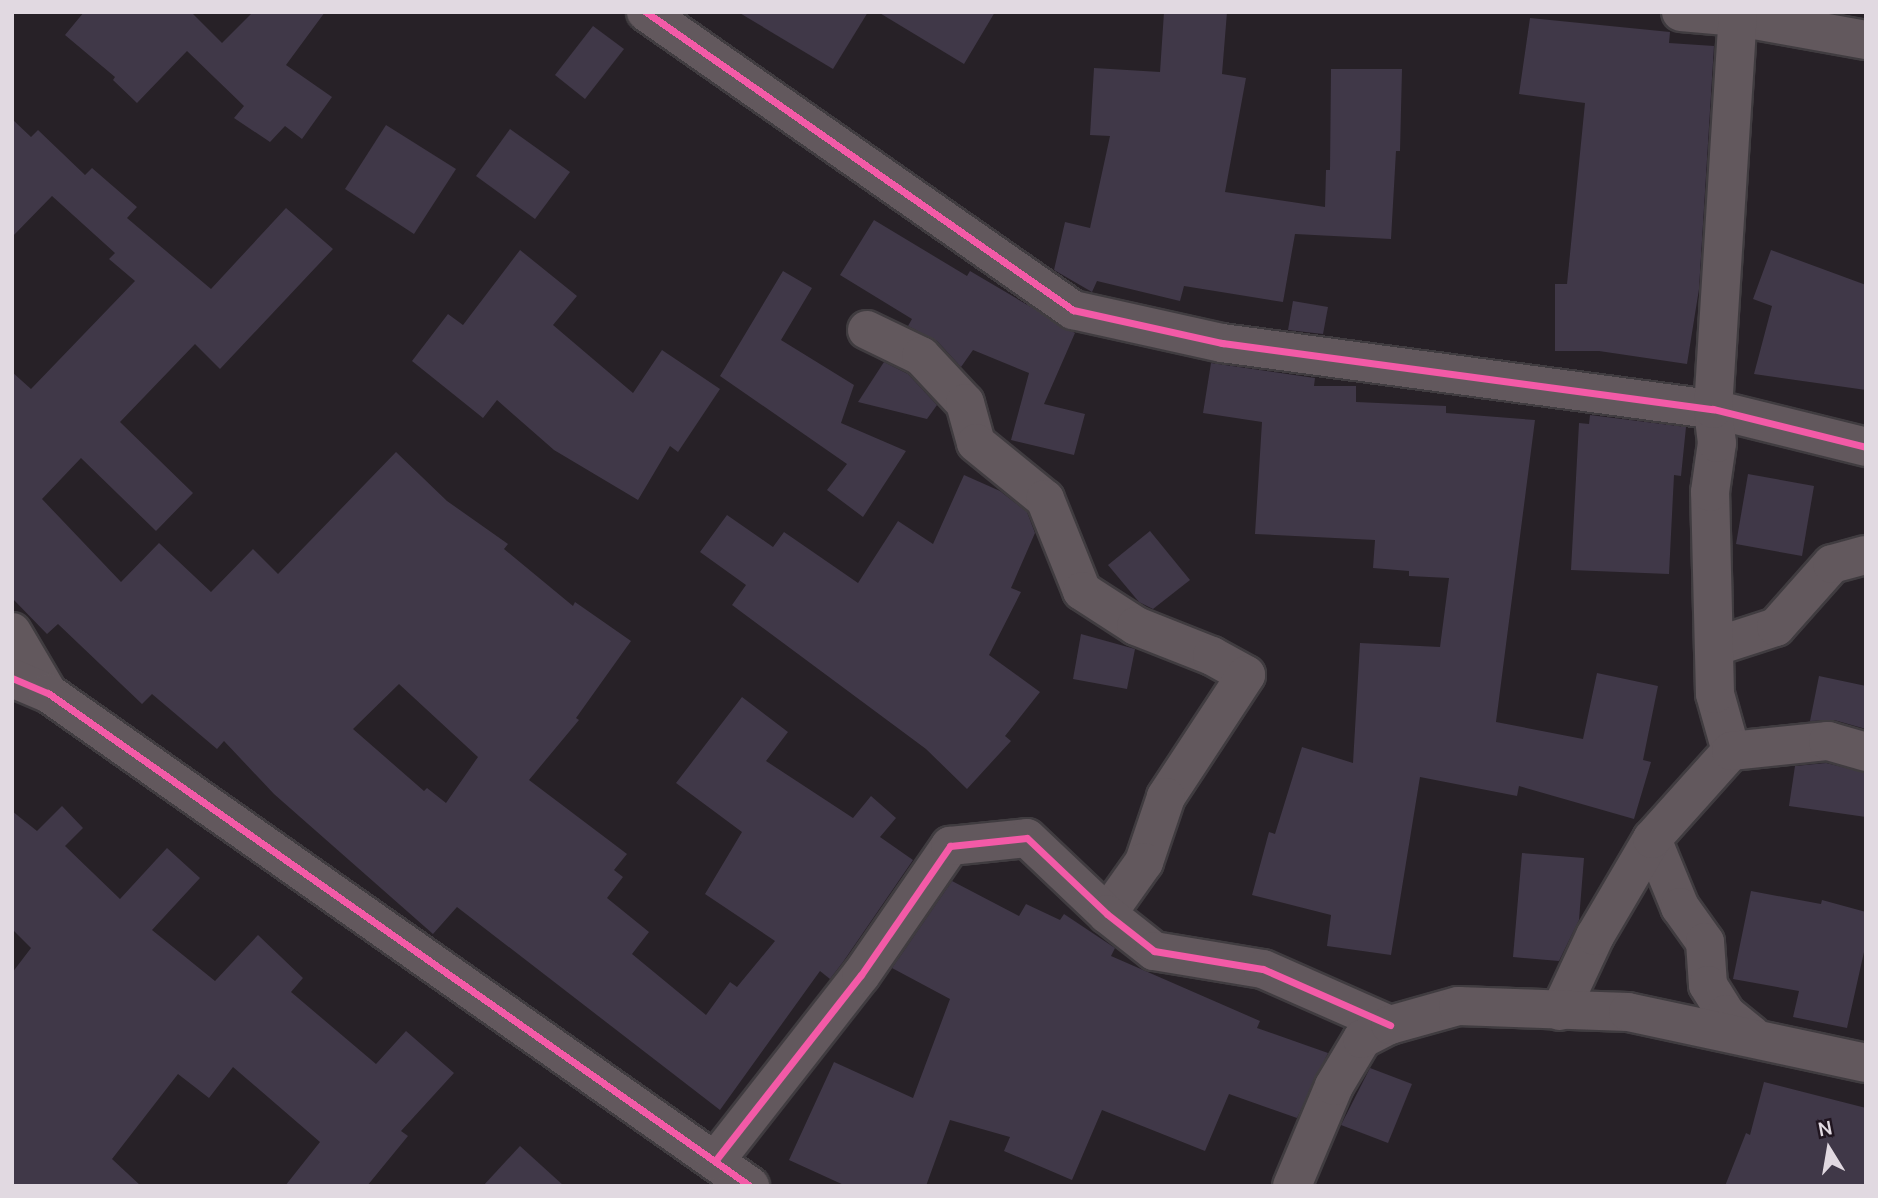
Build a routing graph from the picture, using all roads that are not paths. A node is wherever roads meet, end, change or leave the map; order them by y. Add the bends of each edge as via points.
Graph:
1 (646, 12) edge
2 (1681, 12) edge
3 (1738, 17) junction
4 (1866, 40) edge
5 (867, 330) dead end
6 (1713, 409) junction
7 (1866, 447) edge
8 (1866, 555) edge
9 (12, 632) edge
10 (1714, 647) junction
11 (12, 678) edge
12 (48, 693) junction
13 (1731, 751) junction
14 (1866, 752) edge
15 (1653, 839) junction
16 (1107, 914) junction
17 (1560, 1011) junction
18 (1390, 1025) junction
19 (1752, 1035) junction
20 (1866, 1063) edge
21 (715, 1161) junction
22 (750, 1186) edge
23 (1292, 1186) edge

1 - 6 street via 1073,310 1222,342
2 - 3 street
3 - 4 street
3 - 6 street
5 - 16 street via 921,356 965,403 976,443 1045,499 1082,591 1136,626 1212,656 1246,675 1166,797 1144,862
6 - 7 street
6 - 10 street via 1717,443 1710,492
8 - 10 street via 1832,564 1776,627
9 - 12 street
10 - 13 street via 1715,694
11 - 12 street
12 - 21 street
13 - 14 street via 1828,741
13 - 15 street
15 - 17 street via 1595,936
15 - 19 street via 1680,907 1705,942 1707,985 1726,1014
16 - 18 street via 1154,951 1263,969
16 - 21 street via 1027,838 950,846 861,975
17 - 18 street via 1458,1006
17 - 19 street via 1628,1012
18 - 23 street via 1362,1039 1334,1086
19 - 20 street
21 - 22 street

